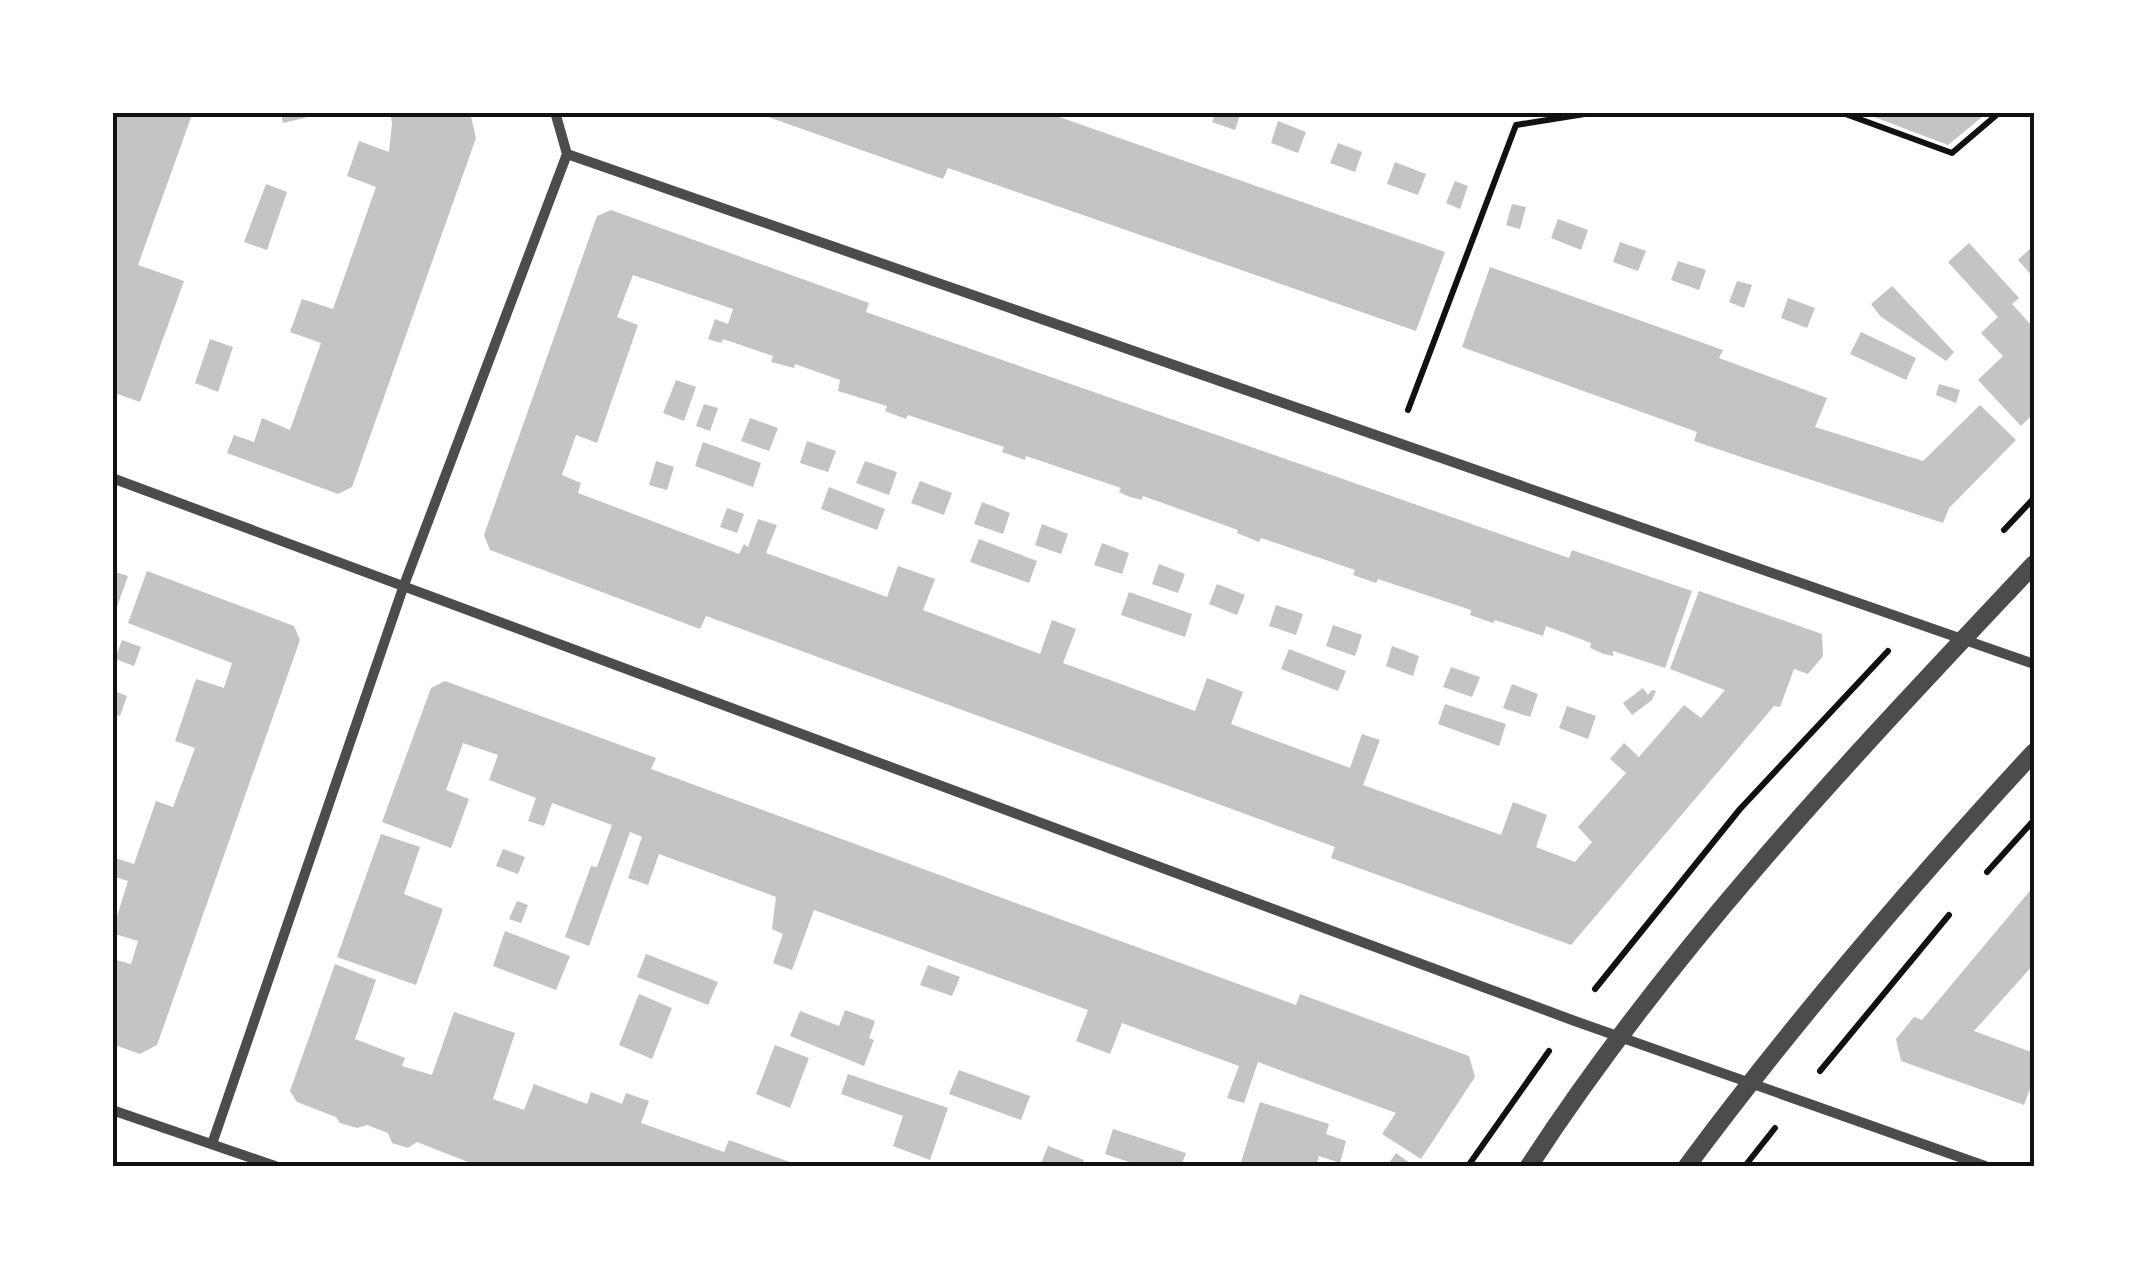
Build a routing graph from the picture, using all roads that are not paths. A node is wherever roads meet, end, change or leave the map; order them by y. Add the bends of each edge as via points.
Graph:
1 (555, 112) edge
2 (566, 154) junction
3 (112, 478) edge
4 (2034, 564) edge
5 (404, 585) junction
6 (1962, 641) junction
7 (2034, 664) edge
8 (2034, 752) edge
9 (1619, 1037) junction
10 (1748, 1084) junction
11 (112, 1110) edge
12 (212, 1144) junction
13 (275, 1166) edge
14 (1529, 1166) edge
15 (1687, 1166) edge
16 (1985, 1166) edge

1 - 2 street
2 - 5 street
2 - 6 street
3 - 5 street
4 - 6 street
5 - 9 street
5 - 12 street
6 - 7 street
6 - 9 street via 1781,835
8 - 10 street
9 - 10 street
9 - 14 street
10 - 15 street
10 - 16 street
11 - 12 street
12 - 13 street

